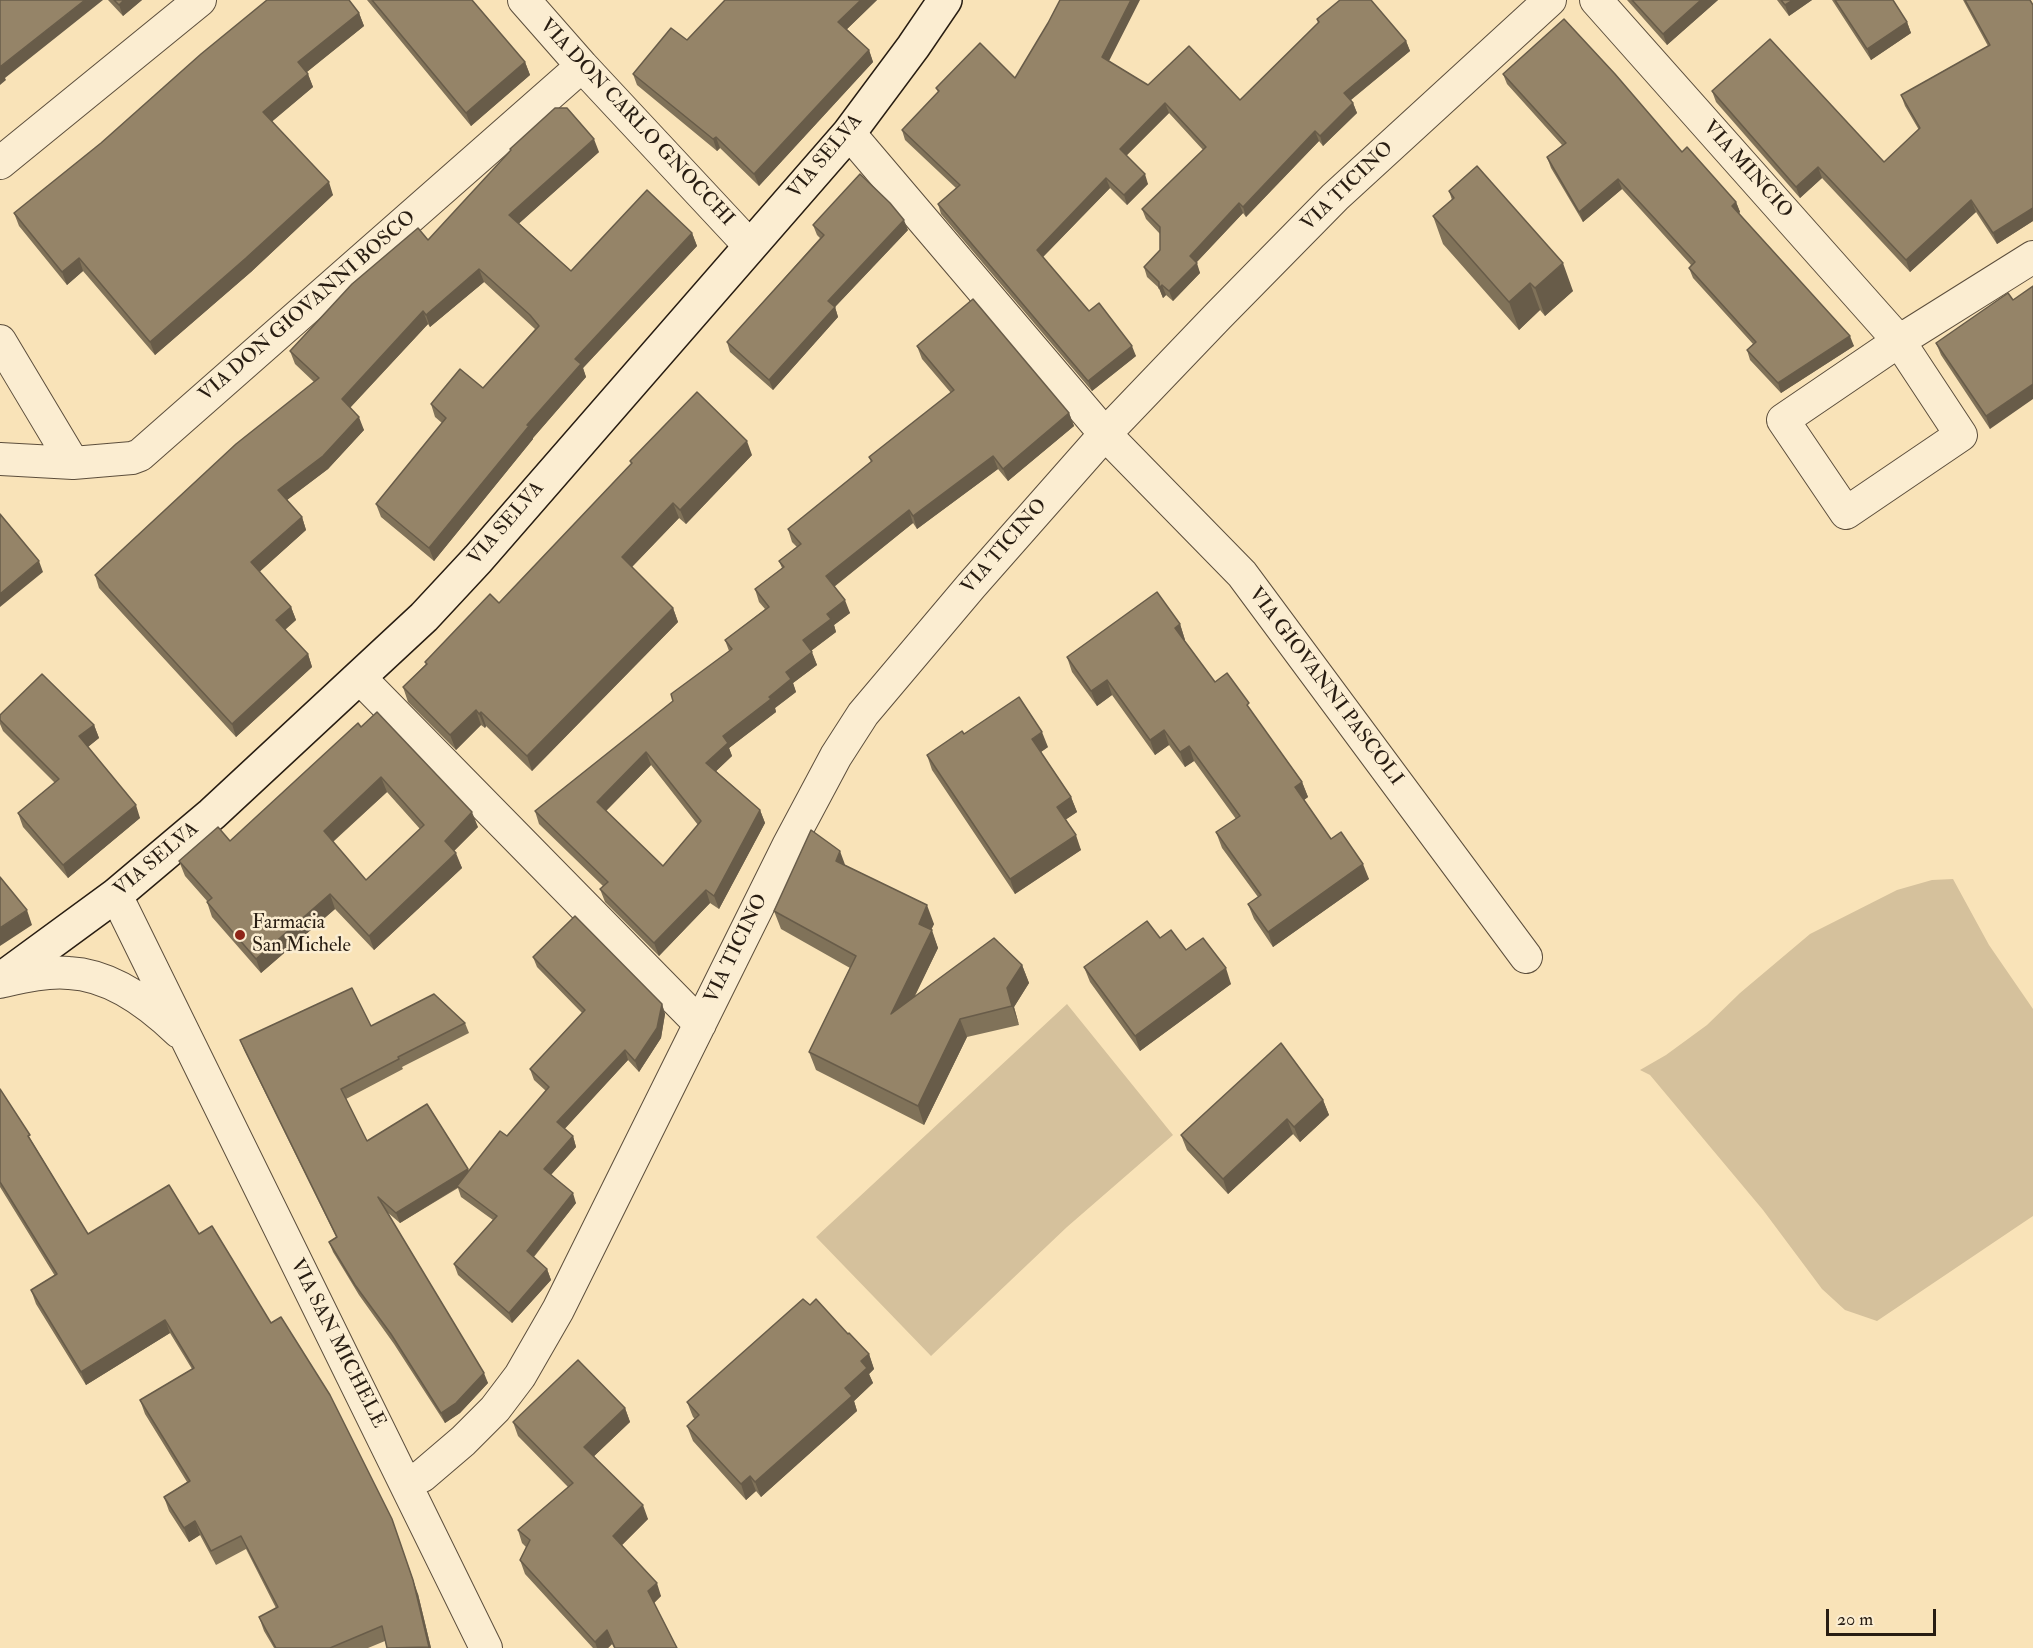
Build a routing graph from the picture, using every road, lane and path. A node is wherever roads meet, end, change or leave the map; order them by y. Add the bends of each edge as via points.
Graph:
1 (200, 0) edge
2 (524, 0) edge
3 (945, 0) edge
4 (1550, 0) edge
5 (1596, 0) edge
6 (582, 66) junction
7 (849, 133) junction
8 (0, 163) edge
9 (749, 245) junction
10 (2033, 257) edge
11 (0, 341) edge
12 (1899, 341) junction
13 (1105, 434) junction
14 (0, 459) edge
15 (73, 463) junction
16 (360, 678) junction
17 (116, 894) junction
18 (1526, 957) dead end
19 (0, 981) edge
20 (700, 1024) junction
21 (188, 1041) junction
22 (406, 1482) junction
23 (486, 1648) edge

1 - 8 street
2 - 6 street, VIA DON CARLO GNOCCHI
3 - 7 main road, VIA SELVA
4 - 13 street, VIA TICINO via 1335,197
5 - 12 street, VIA MINCIO
6 - 9 street, VIA DON CARLO GNOCCHI
6 - 15 street, VIA DON GIOVANNI BOSCO via 140,455
7 - 9 main road, VIA SELVA
7 - 13 street
9 - 16 main road, VIA SELVA via 478,559
10 - 12 street
11 - 15 street
12 - 12 street, VIA MINCIO via 1783,420 1846,513 1961,435
13 - 18 street, VIA GIOVANNI PASCOLI via 1242,574
13 - 20 street, VIA TICINO via 863,714 788,846
14 - 15 street, VIA DON GIOVANNI BOSCO
16 - 17 main road, VIA SELVA via 212,814
16 - 20 street
17 - 19 main road, VIA SELVA
17 - 21 street, VIA SAN MICHELE
19 - 21 street, VIA SAN MICHELE via 70,973 104,980 131,994
20 - 22 street, VIA TICINO via 558,1310 520,1376 463,1441 422,1476
21 - 22 street, VIA SAN MICHELE
22 - 23 street, VIA SAN MICHELE

